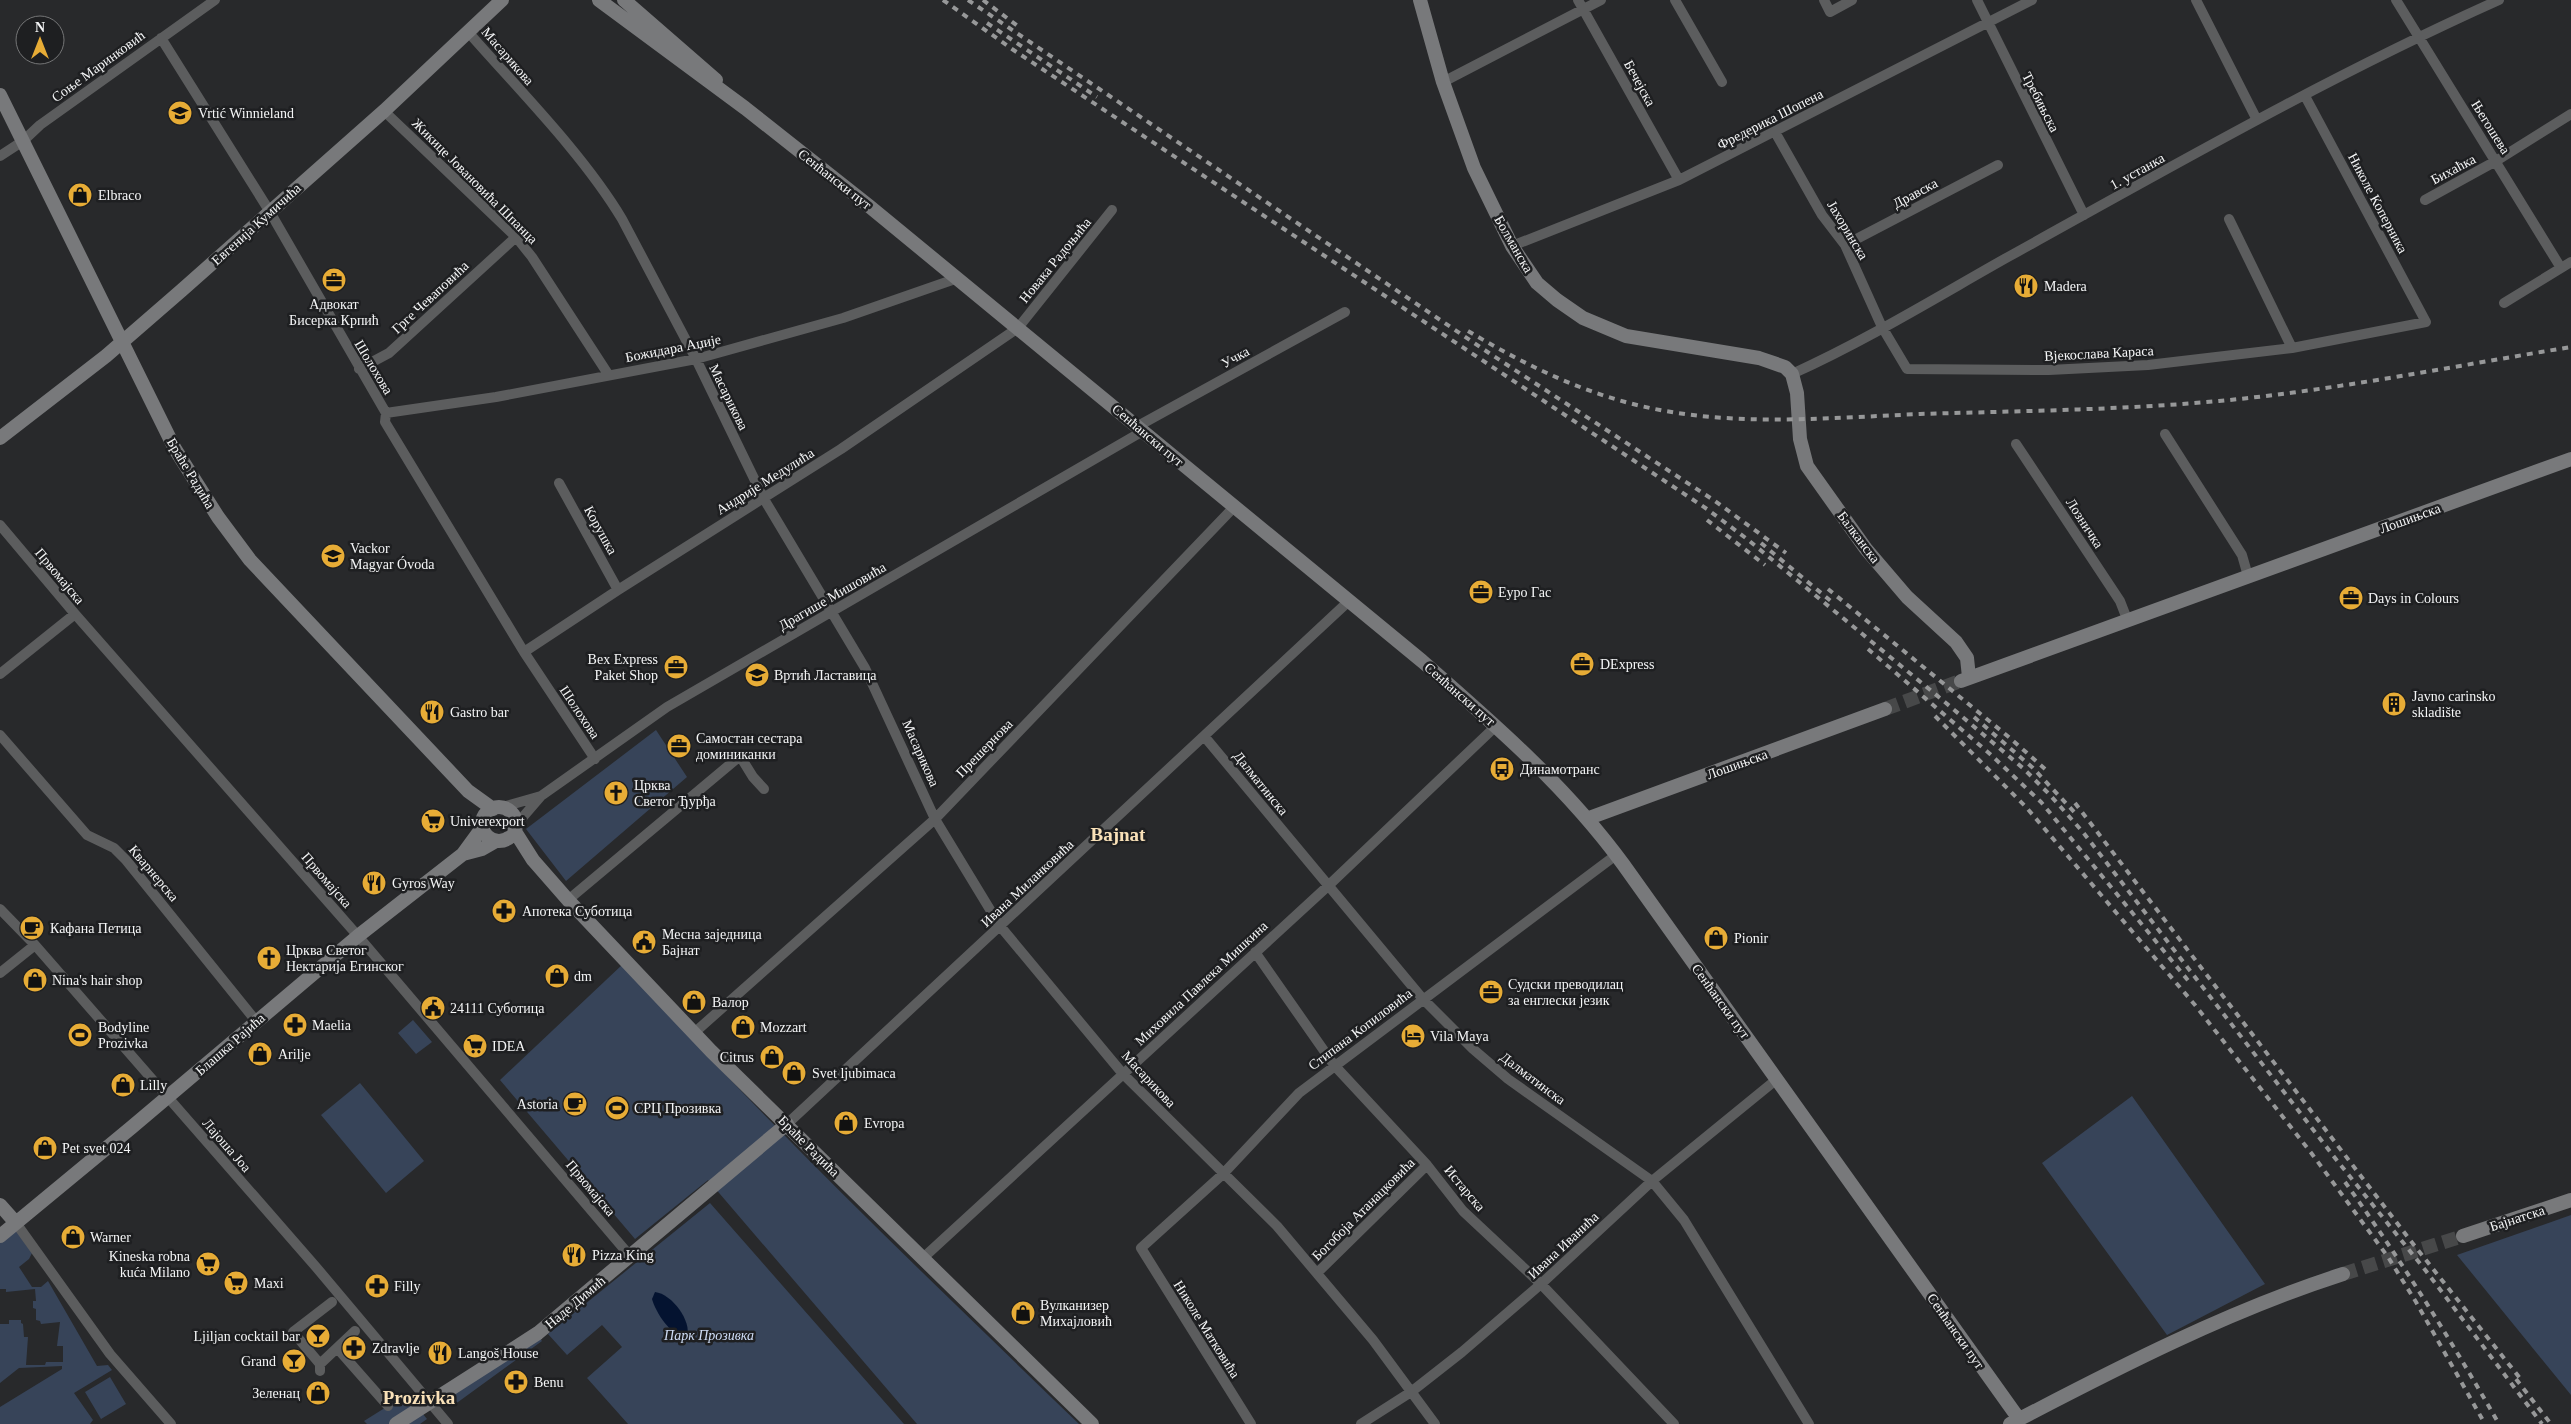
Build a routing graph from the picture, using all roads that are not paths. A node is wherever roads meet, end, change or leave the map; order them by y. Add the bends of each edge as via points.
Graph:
1 (215, 0) edge
2 (502, 0) edge
3 (600, 0) edge
4 (624, 0) edge
5 (1420, 0) edge
6 (1601, 0) edge
7 (1675, 0) edge
8 (1824, 0) edge
9 (1852, 0) edge
10 (1977, 0) edge
11 (2032, 0) edge
12 (2196, 0) edge
13 (2396, 0) edge
14 (2499, 0) edge
15 (1581, 5) edge
16 (1987, 22) junction
17 (469, 33) junction
18 (2418, 36) junction
19 (161, 38) junction
20 (1442, 82) junction
21 (1722, 82) dead end
22 (0, 96) edge
23 (2305, 96) junction
24 (745, 108) junction
25 (384, 111) junction
26 (2571, 114) edge
27 (2257, 120) junction
28 (1775, 132) junction
29 (23, 141) junction
30 (0, 156) edge
31 (2496, 161) junction
32 (1998, 166) dead end
33 (1679, 180) junction
34 (2424, 200) dead end
35 (1112, 210) dead end
36 (270, 212) junction
37 (2084, 215) junction
38 (2228, 219) dead end
39 (516, 237) junction
40 (1845, 245) junction
41 (1512, 246) junction
42 (2571, 262) edge
43 (2561, 268) junction
44 (958, 278) junction
45 (2504, 303) dead end
46 (1345, 312) dead end
47 (2426, 322) joint
48 (1882, 327) junction
49 (1018, 328) junction
50 (122, 340) junction
51 (2292, 348) junction
52 (696, 359) junction
53 (359, 369) junction
54 (1907, 369) joint
55 (608, 374) junction
56 (1792, 374) junction
57 (386, 412) junction
58 (1141, 429) junction
59 (2165, 434) dead end
60 (0, 438) edge
61 (2016, 444) dead end
62 (2571, 459) edge
63 (560, 483) dead end
64 (764, 499) junction
65 (1235, 506) junction
66 (0, 525) edge
67 (2248, 576) junction
68 (618, 590) junction
69 (1350, 600) junction
70 (831, 613) junction
71 (75, 614) junction
72 (2127, 619) junction
73 (524, 652) junction
74 (0, 674) edge
75 (1965, 679) joint
76 (1885, 709) tunnel mouth
77 (1496, 726) junction
78 (0, 734) edge
79 (1204, 736) junction
80 (595, 759) junction
81 (764, 788) dead end
82 (468, 791) junction
83 (541, 796) junction
84 (496, 808) junction
85 (1588, 818) junction
86 (935, 819) junction
87 (482, 824) junction
88 (508, 834) junction
89 (463, 854) junction
90 (1616, 855) junction
91 (1329, 885) junction
92 (568, 900) junction
93 (0, 909) edge
94 (1000, 926) junction
95 (358, 936) junction
96 (35, 945) junction
97 (1255, 952) junction
98 (0, 973) edge
99 (1422, 998) junction
100 (256, 1021) junction
101 (694, 1033) junction
102 (1334, 1065) junction
103 (1123, 1074) junction
104 (1778, 1079) junction
105 (168, 1097) junction
106 (787, 1124) junction
107 (1427, 1164) junction
108 (1222, 1174) junction
109 (1652, 1180) junction
110 (2571, 1200) edge
111 (0, 1205) edge
112 (16, 1223) junction
113 (0, 1236) edge
114 (2463, 1236) tunnel mouth
115 (1141, 1248) joint
116 (630, 1256) junction
117 (923, 1258) junction
118 (1317, 1274) junction
119 (2343, 1274) tunnel mouth
120 (1541, 1284) junction
121 (332, 1302) dead end
122 (355, 1330) dead end
123 (337, 1348) junction
124 (1411, 1392) junction
125 (430, 1401) junction
126 (388, 1406) dead end
127 (2017, 1422) edge
128 (171, 1424) edge
129 (396, 1424) edge
130 (448, 1424) edge
131 (1092, 1424) edge
132 (1251, 1424) edge
133 (1361, 1424) edge
134 (1435, 1424) edge
135 (1674, 1424) edge
136 (1809, 1424) edge

1 - 19 street, Соње Маринковић
2 - 17 street, Евгенија Кумичића
3 - 24 street, Сенћански пут
4 - 24 street, Сенћански пут via 706,69
5 - 20 street, Болманска
6 - 15 street
7 - 21 street
8 - 9 street via 1830,12
10 - 16 street, Требињска
11 - 16 street, Фредерика Шопена
12 - 27 street
13 - 18 street, Његошева
14 - 18 street, 1. устанка
15 - 20 street
15 - 33 street, Бечејска
16 - 28 street, Фредерика Шопена
16 - 37 street, Требињска
17 - 25 street, Евгенија Кумичића
17 - 52 street, Масарикова via 610,198
18 - 23 street, 1. устанка
18 - 31 street, Његошева
19 - 29 street, Соње Маринковић via 40,125
19 - 36 street, Шолохова
20 - 41 street, Болманска via 1474,168
22 - 29 street, Браће Радића
23 - 27 street, 1. устанка
23 - 47 street, Николе Коперника
24 - 44 street, Сенћански пут
25 - 36 street, Евгенија Кумичића
25 - 39 street, Жикице Јовановића Шпанца
26 - 31 street, Бихаћка
27 - 37 street, 1. устанка
28 - 33 street, Фредерика Шопена
28 - 40 street, Јахоринска via 1822,215
29 - 30 street, Соње Маринковић
29 - 50 street, Браће Радића
31 - 34 street, Бихаћка
31 - 43 street, Његошева
32 - 40 street, Дравска
33 - 41 street, Фредерика Шопена
35 - 49 street, Новака Радоњића
36 - 50 street, Евгенија Кумичића
36 - 53 street, Шолохова
37 - 48 street, 1. устанка
38 - 51 street
39 - 53 street, Грге Чеваповића via 390,353
39 - 55 street, Жикице Јовановића Шпанца
40 - 48 street, Јахоринска
41 - 56 street, Болманска via 1537,283 1583,318 1626,336 1774,362
42 - 43 street
43 - 45 street
44 - 49 street, Сенћански пут
44 - 52 street, Божидара Аџије via 843,318
46 - 58 street, Учка
47 - 51 street, Вјекослава Караса
48 - 54 street, Јахоринска
48 - 56 street, 1. устанка
49 - 58 street, Сенћански пут
49 - 64 street, Андрије Медулића
50 - 60 street, Евгенија Кумичића
50 - 82 street, Браће Радића via 175,449 250,560
51 - 54 street, Вјекослава Караса via 2148,365 2049,370
52 - 55 street, Божидара Аџије
52 - 64 street, Масарикова
53 - 57 street, Шолохова
55 - 57 street, Божидара Аџије via 496,397
56 - 75 street, Балканска via 1797,393 1800,439 1807,466 1866,549 1907,597 1956,642 1967,658
57 - 73 street, Шолохова via 385,422
58 - 65 street, Сенћански пут
58 - 70 street, Драгише Мишовића
59 - 67 street via 2242,555
61 - 72 street, Лозничка via 2120,601
62 - 67 street, Лошињска
63 - 68 street, Корушка
64 - 68 street, Андрије Медулића
64 - 70 street, Масарикова
65 - 69 street, Сенћански пут
65 - 86 street, Прешернова
66 - 71 street, Првомајска
67 - 72 street, Лошињска
68 - 73 street, Андрије Медулића
69 - 77 street, Сенћански пут
69 - 79 street, Ивана Миланковића
70 - 80 street, Драгише Мишовића via 667,707
70 - 86 street, Масарикова via 865,668
71 - 74 street
71 - 95 street, Првомајска
72 - 75 street, Лошињска
73 - 80 street, Шолохова
76 - 85 street, Лошињска
77 - 85 street, Сенћански пут
77 - 91 street, Миховила Павлека Мишкина
78 - 100 street, Кварнерска via 87,835 114,848 126,860
79 - 91 street, Далматинска
79 - 94 street, Ивана Миланковића
80 - 83 street, Драгише Мишовића
81 - 92 street via 753,778 740,756
82 - 84 street, Браће Радића
82 - 87 street, Браће Радића
83 - 84 street, Драгише Мишовића
83 - 88 street, Драгише Мишовића
84 - 87 street, Блашка Рајића
84 - 88 street, Браће Радића via 509,811
85 - 90 street, Сенћански пут
86 - 94 street, Масарикова
86 - 101 street, Прешернова
87 - 88 street, Браће Радића via 486,835
87 - 89 street, Блашка Рајића
88 - 89 street, Блашка Рајића via 482,849
88 - 92 street, Браће Радића
89 - 95 street, Блашка Рајића
90 - 99 street, Стипана Копиловића
90 - 104 street, Сенћански пут
91 - 97 street, Миховила Павлека Мишкина
91 - 99 street, Далматинска
92 - 101 street, Браће Радића
93 - 96 street, Лајоша Јоа
94 - 103 street, Масарикова
94 - 106 street, Ивана Миланковића
95 - 100 street, Блашка Рајића
95 - 116 street, Првомајска
96 - 98 street
96 - 105 street, Лајоша Јоа
97 - 102 street, Истарска
97 - 103 street, Миховила Павлека Мишкина
99 - 102 street, Стипана Копиловића
99 - 109 street, Далматинска via 1508,1079
100 - 105 street, Блашка Рајића
101 - 106 street, Браће Радића
102 - 107 street, Истарска
102 - 108 street, Стипана Копиловића via 1299,1093
103 - 108 street, Масарикова
103 - 117 street, Миховила Павлека Мишкина
104 - 109 street, Ивана Иванића
104 - 127 street, Сенћански пут
105 - 112 street, Блашка Рајића
105 - 125 street, Лајоша Јоа
106 - 116 street, Наде Димић
106 - 117 street, Браће Радића
107 - 118 street, Богобоја Атанацковића
107 - 120 street, Истарска via 1463,1211
108 - 115 street, Стипана Копиловића
108 - 118 street, Масарикова via 1277,1226
109 - 120 street, Ивана Иванића
109 - 136 street, Далматинска via 1684,1220
110 - 114 street, Бајнатска
111 - 112 street
112 - 113 street, Блашка Рајића
112 - 128 street via 110,1354
115 - 132 street, Николе Матковића
116 - 125 street, Наде Димић via 538,1333
117 - 131 street, Браће Радића
118 - 124 street, Масарикова via 1373,1340
119 - 127 street via 2302,1287 2152,1352
120 - 124 street, Ивана Иванића
120 - 135 street, Истарска
121 - 123 street via 294,1332 320,1367
122 - 123 street
123 - 126 street
124 - 133 street, Ивана Иванића
124 - 134 street, Масарикова
125 - 129 street, Наде Димић
125 - 130 street, Лајоша Јоа

